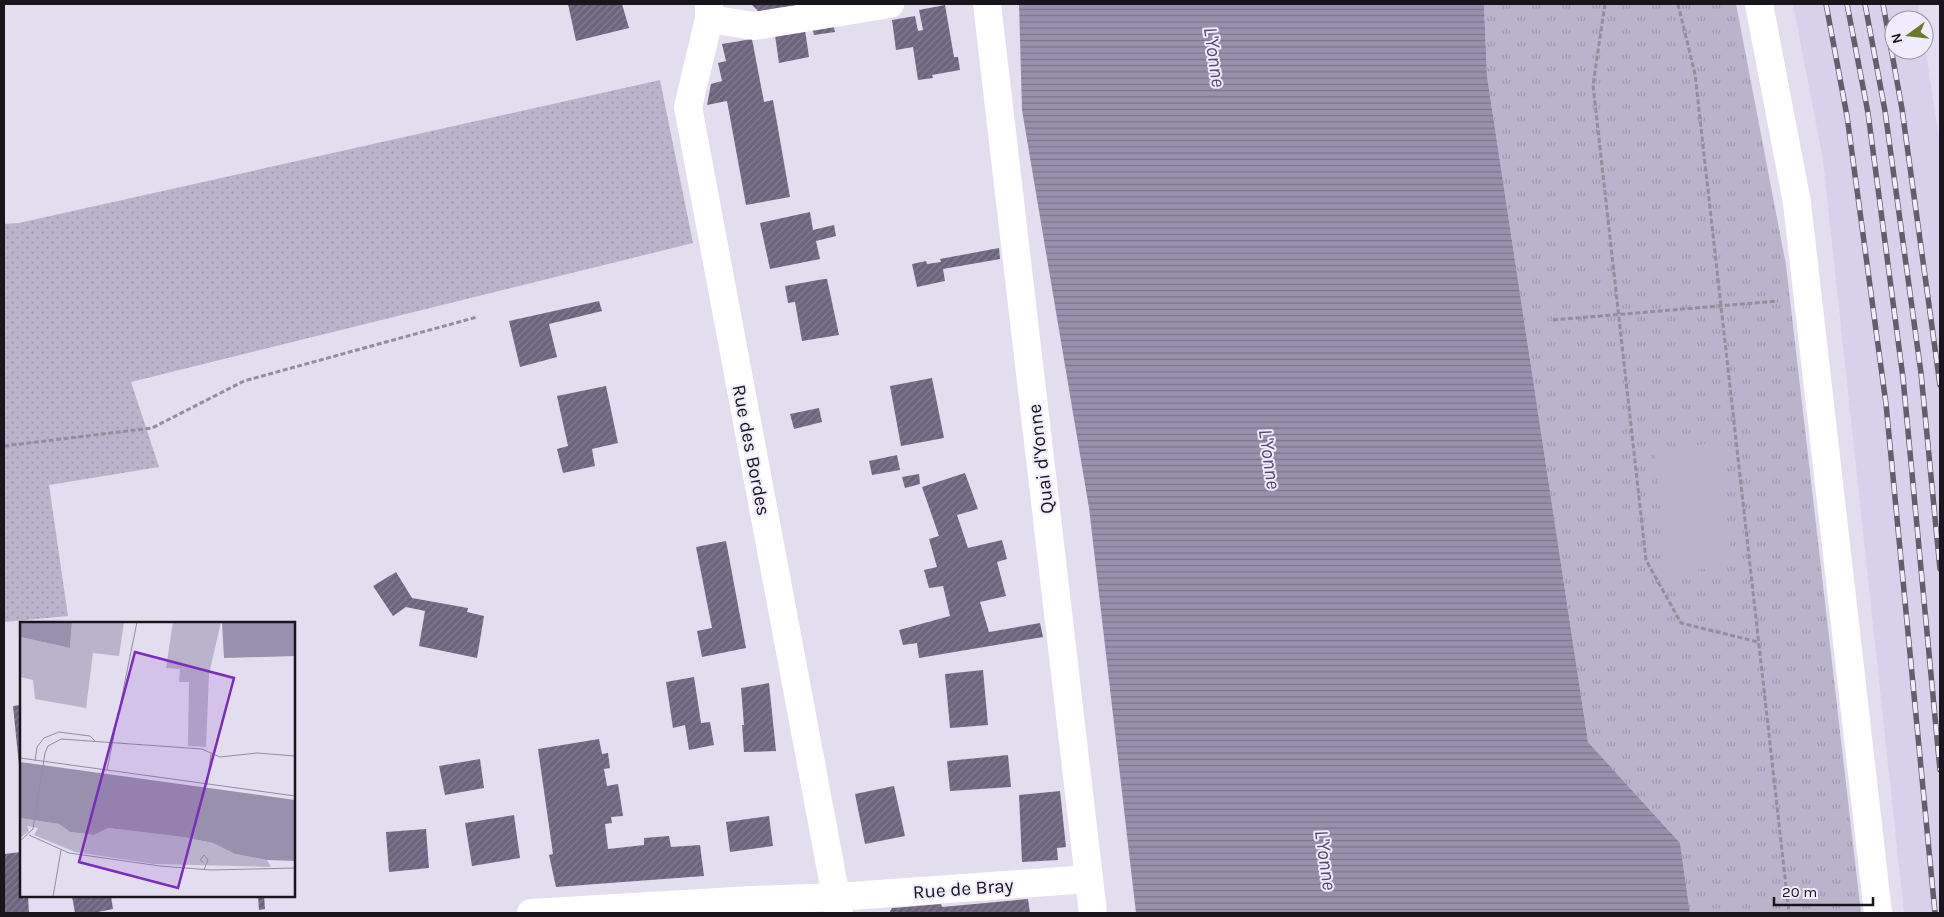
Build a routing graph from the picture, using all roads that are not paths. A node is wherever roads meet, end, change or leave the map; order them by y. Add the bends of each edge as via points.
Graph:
1 (890, 4) edge
2 (987, 4) edge
3 (1759, 4) edge
4 (709, 12) edge
5 (1089, 879) junction
6 (838, 905) edge
7 (531, 913) edge
8 (1094, 913) edge
9 (1878, 913) edge

1 - 4 street via 754,26
2 - 5 street, Quai d'Yonne
3 - 9 street via 1797,203
4 - 6 street, Rue des Bordes via 688,107
5 - 6 street, Rue de Bray
5 - 8 street, Quai d'Yonne
6 - 7 street, Rue de Bray via 743,901

